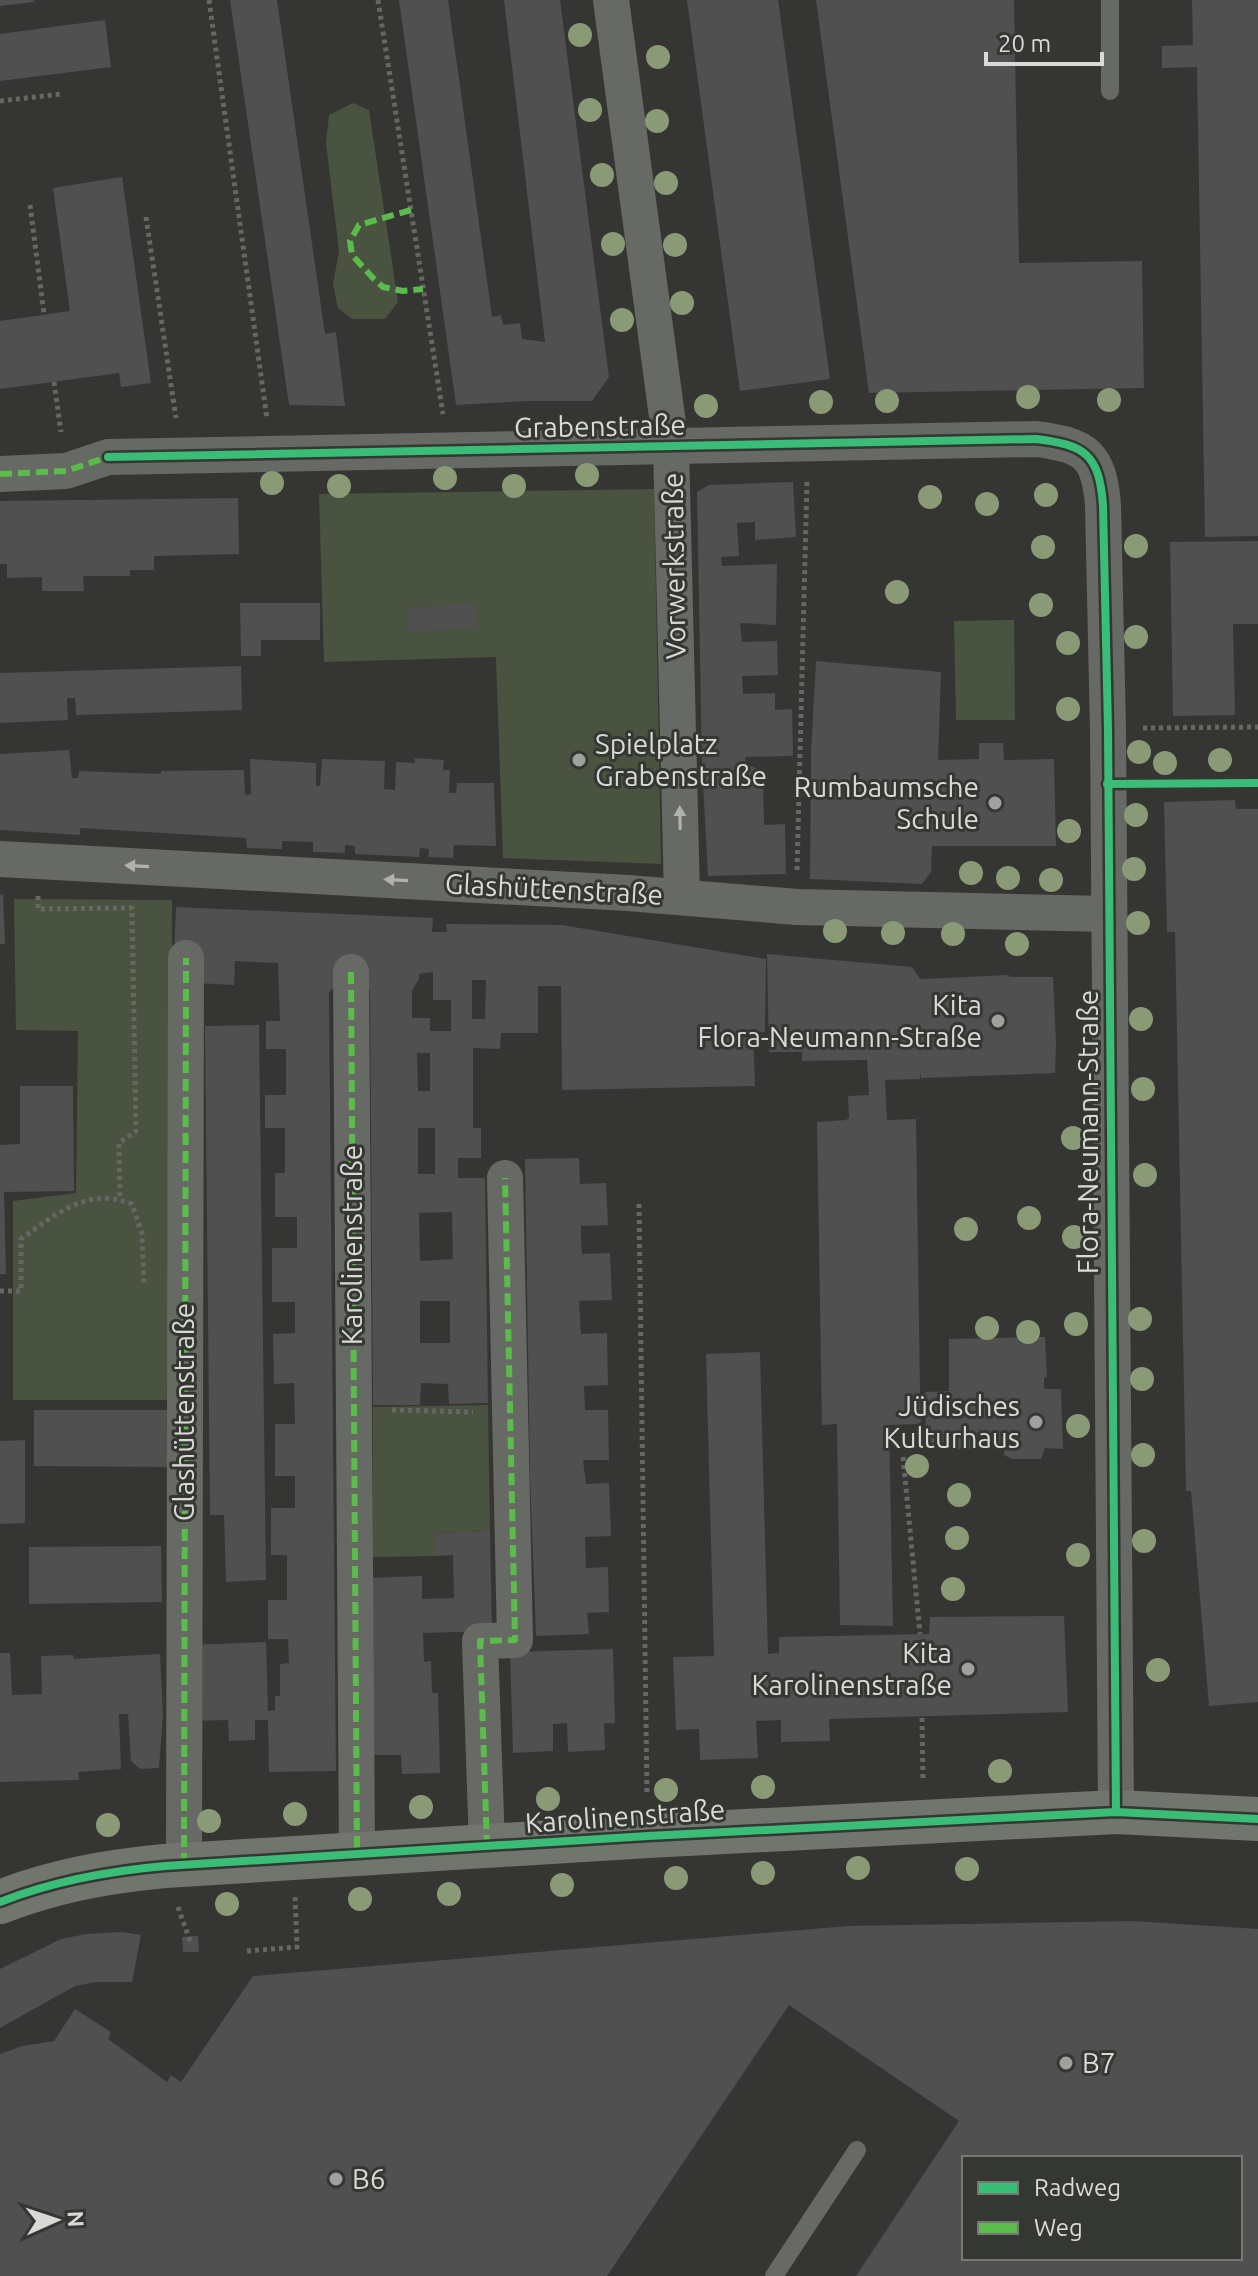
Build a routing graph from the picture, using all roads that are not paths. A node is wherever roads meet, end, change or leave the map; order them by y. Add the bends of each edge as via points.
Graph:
1 (611, 0) edge
2 (1110, 0) edge
3 (1110, 91) dead end
4 (671, 446) junction
5 (1088, 456) joint
6 (0, 474) edge
7 (0, 859) edge
8 (682, 896) junction
9 (1108, 914) junction
10 (186, 958) dead end
11 (351, 972) dead end
12 (505, 1178) dead end
13 (1116, 1812) junction
14 (1258, 1819) edge
15 (487, 1847) junction
16 (357, 1855) junction
17 (184, 1865) junction
18 (0, 1902) edge
19 (857, 2150) dead end
20 (774, 2276) edge

1 - 4 street, Vorwerkstraße
2 - 3 lane
4 - 5 street, Grabenstraße via 1036,439 1068,443
4 - 6 street, Grabenstraße via 108,457 66,471
8 -> 4 street, Vorwerkstraße
5 - 9 street, Flora-Neumann-Straße via 1101,477 1103,505
8 -> 7 street, Glashüttenstraße
8 - 9 street, Glashüttenstraße via 797,907
9 - 13 street, Flora-Neumann-Straße
10 - 17 street, Glashüttenstraße
11 - 16 street, Karolinenstraße
12 - 15 street, Karolinenstraße via 515,1640 480,1641
13 - 14 main road, Karolinenstraße
13 - 15 main road, Karolinenstraße
15 - 16 main road, Karolinenstraße
16 - 17 main road, Karolinenstraße
17 - 18 main road, Karolinenstraße via 95,1875
19 - 20 lane

